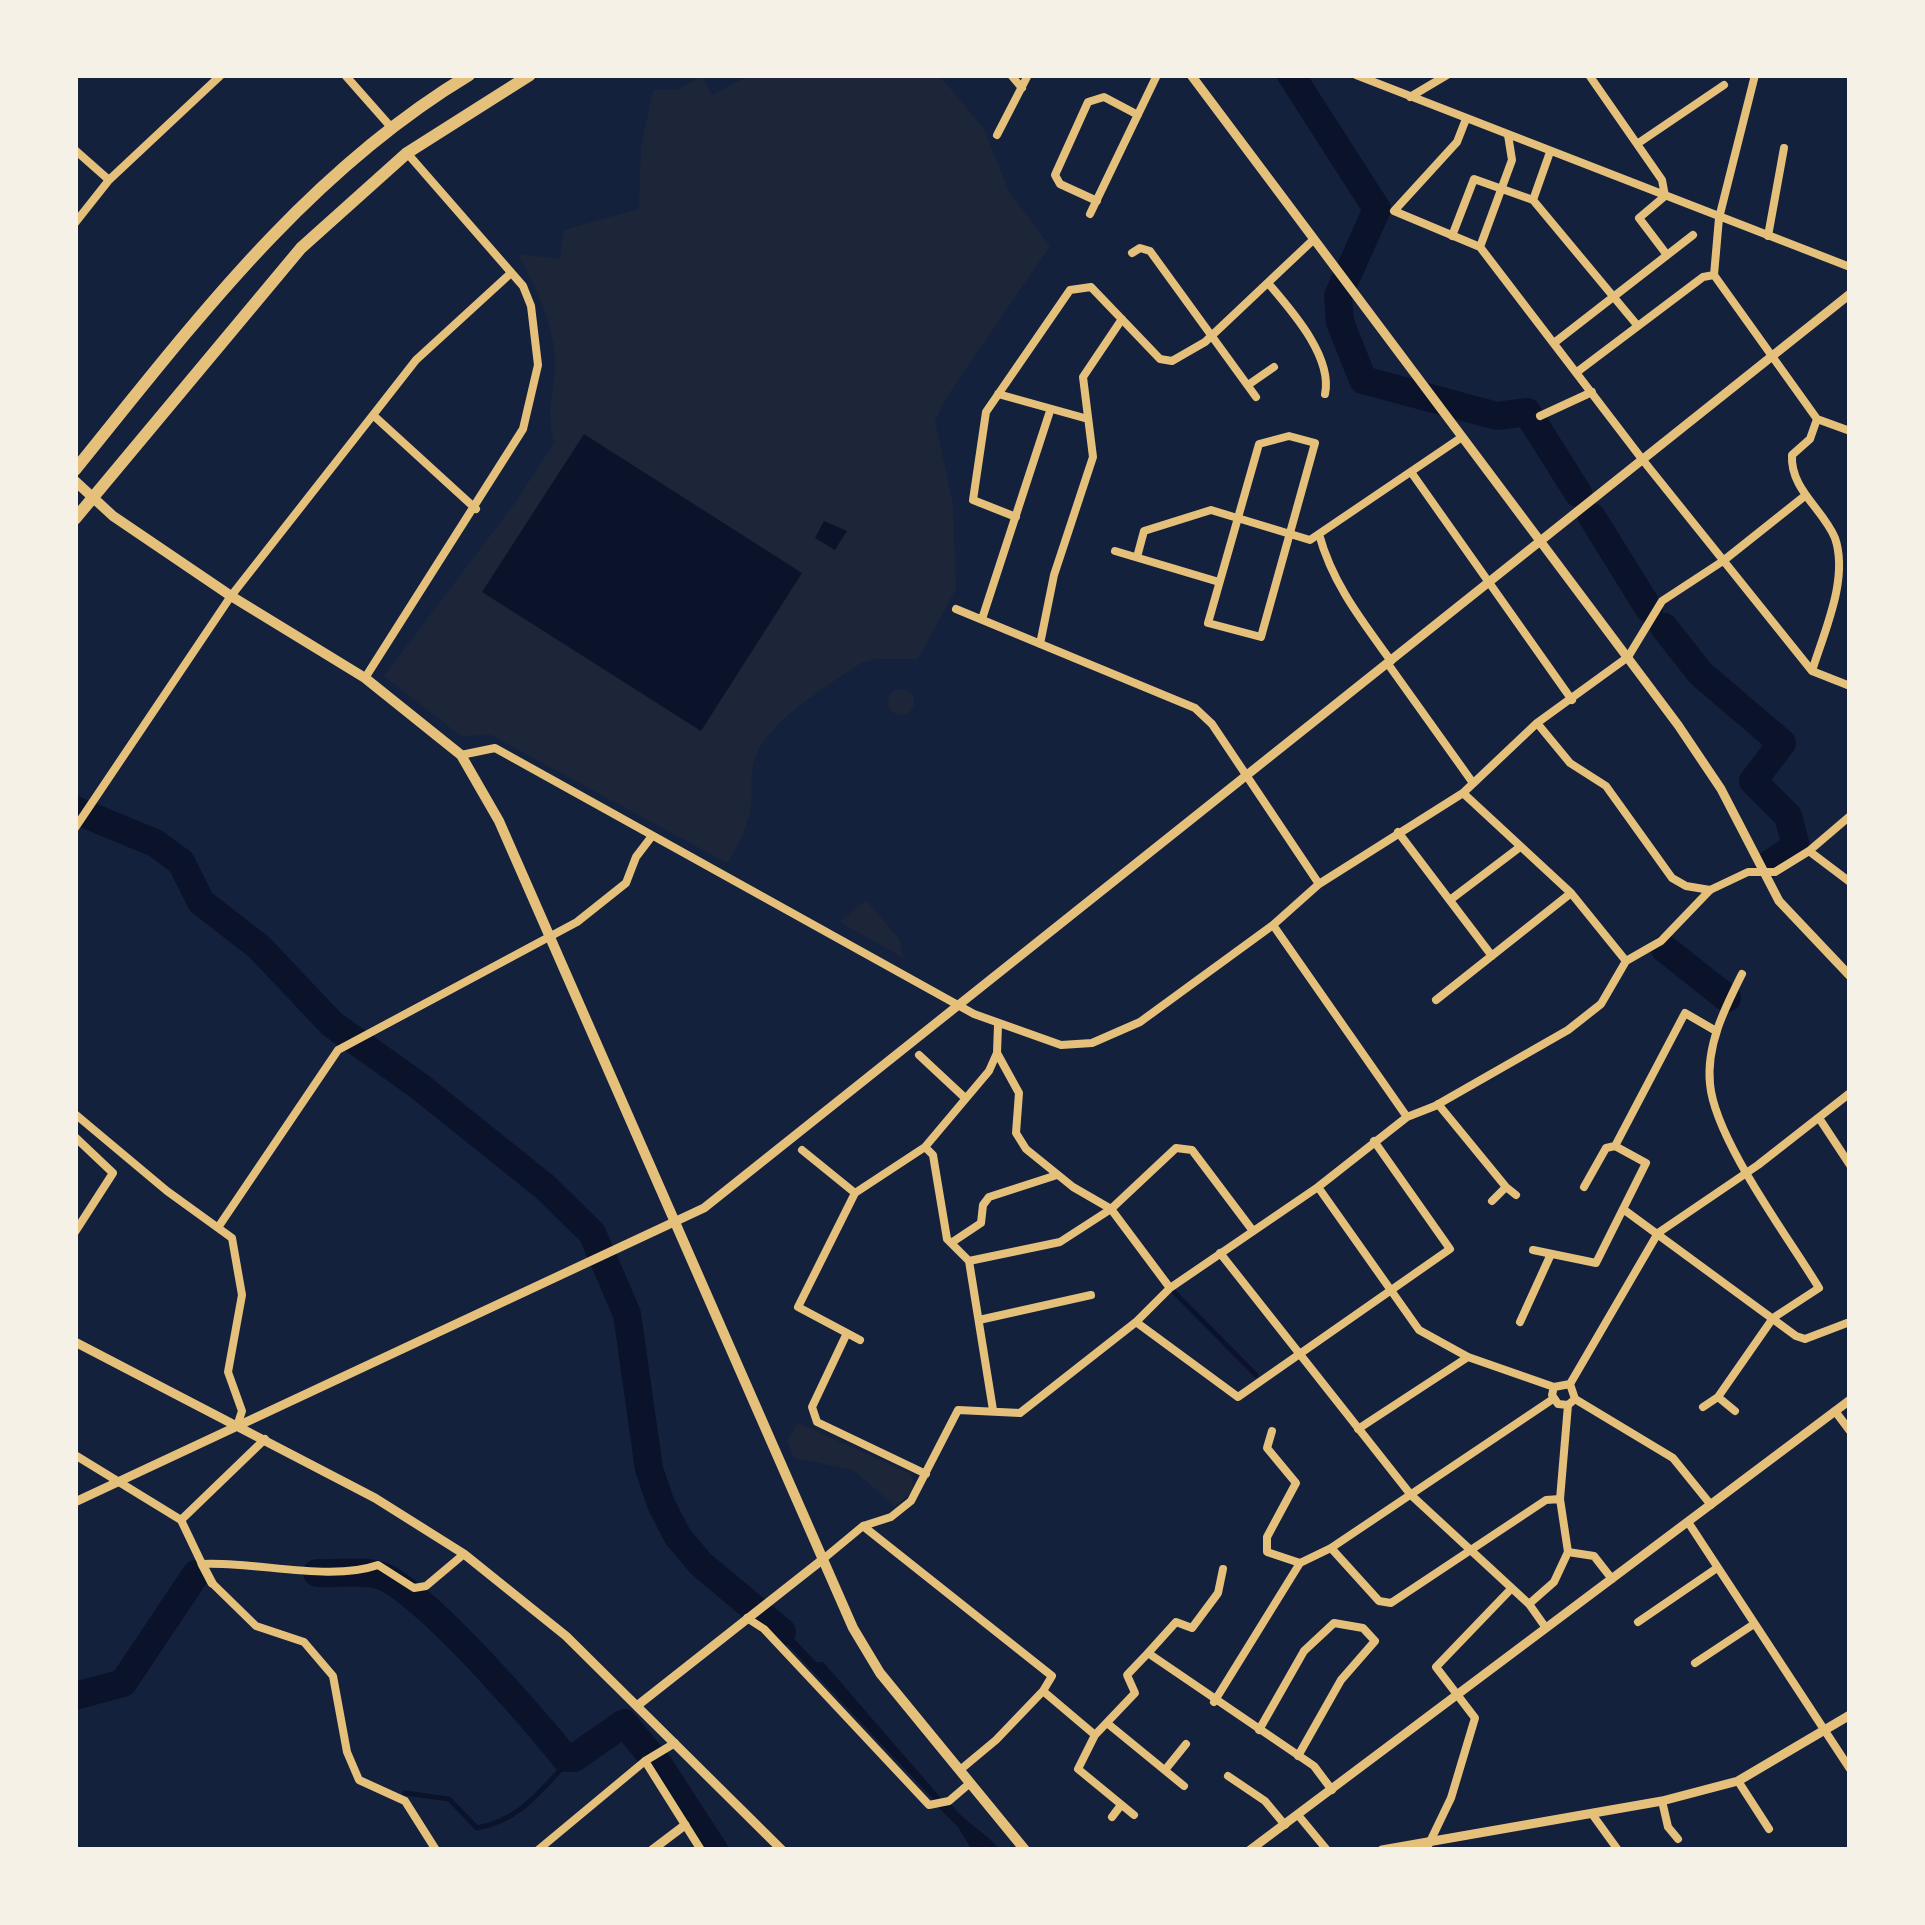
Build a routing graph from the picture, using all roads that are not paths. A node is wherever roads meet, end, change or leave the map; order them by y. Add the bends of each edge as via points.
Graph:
1 (221, 75) edge
2 (345, 75) edge
3 (469, 75) edge
4 (530, 75) edge
5 (1011, 75) edge
6 (1028, 75) edge
7 (1158, 75) edge
8 (1191, 75) edge
9 (1356, 75) edge
10 (1447, 75) edge
11 (1590, 75) edge
12 (1755, 75) edge
13 (1724, 85) dead end
14 (1022, 88) junction
15 (1410, 96) junction
16 (1138, 115) junction
17 (1466, 119) junction
18 (390, 126) junction
19 (998, 134) dead end
20 (1508, 134) junction
21 (1637, 144) junction
22 (1784, 148) dead end
23 (75, 150) edge
24 (1550, 152) junction
25 (407, 153) junction
26 (109, 180) junction
27 (1502, 189) junction
28 (1665, 196) junction
29 (1097, 200) junction
30 (1533, 200) junction
31 (1090, 214) dead end
32 (1719, 218) junction
33 (75, 223) edge
34 (1692, 235) dead end
35 (1452, 236) junction
36 (1768, 236) junction
37 (1313, 240) junction
38 (1480, 247) junction
39 (1132, 253) dead end
40 (1667, 255) junction
41 (1850, 267) edge
42 (511, 273) junction
43 (1714, 274) junction
44 (1268, 283) junction
45 (1850, 294) edge
46 (1614, 296) junction
47 (1122, 319) junction
48 (1637, 326) junction
49 (1214, 334) junction
50 (1554, 343) junction
51 (1774, 355) junction
52 (1274, 367) dead end
53 (1577, 372) junction
54 (1248, 385) junction
55 (1592, 392) junction
56 (998, 394) junction
57 (1325, 394) dead end
58 (1256, 396) dead end
59 (1050, 411) junction
60 (373, 415) junction
61 (1540, 416) dead end
62 (1088, 419) junction
63 (1817, 419) junction
64 (1850, 431) edge
65 (1462, 437) junction
66 (1642, 460) junction
67 (75, 470) edge
68 (1411, 472) junction
69 (75, 482) edge
70 (1806, 494) junction
71 (92, 498) junction
72 (476, 509) junction
73 (1016, 517) junction
74 (1237, 518) junction
75 (75, 519) edge
76 (1290, 534) junction
77 (1319, 534) junction
78 (1540, 541) junction
79 (1116, 551) dead end
80 (1137, 557) junction
81 (1722, 562) junction
82 (1219, 582) junction
83 (1488, 584) junction
84 (231, 596) junction
85 (956, 608) dead end
86 (982, 620) junction
87 (1040, 644) junction
88 (1628, 657) junction
89 (1390, 663) junction
90 (1812, 670) junction
91 (365, 678) junction
92 (1850, 686) edge
93 (1572, 700) junction
94 (1537, 723) junction
95 (461, 755) junction
96 (1246, 777) junction
97 (1474, 782) junction
98 (1463, 793) junction
99 (1850, 816) edge
100 (78, 824) edge
101 (1398, 832) junction
102 (652, 836) junction
103 (1520, 846) junction
104 (1809, 852) junction
105 (1764, 874) junction
106 (1850, 882) edge
107 (1319, 884) junction
108 (1710, 890) junction
109 (1571, 894) junction
110 (1450, 900) junction
111 (1273, 925) junction
112 (548, 937) junction
113 (1492, 956) junction
114 (1626, 961) junction
115 (1742, 974) dead end
116 (1850, 976) edge
117 (1436, 1000) dead end
118 (962, 1005) junction
119 (998, 1025) junction
120 (1716, 1032) junction
121 (997, 1053) junction
122 (919, 1055) dead end
123 (1850, 1092) edge
124 (964, 1097) junction
125 (1438, 1104) junction
126 (75, 1114) edge
127 (1407, 1117) junction
128 (1818, 1118) junction
129 (75, 1137) edge
130 (1374, 1141) junction
131 (1615, 1146) junction
132 (926, 1147) junction
133 (802, 1150) dead end
134 (1850, 1166) edge
135 (1749, 1171) junction
136 (1057, 1175) junction
137 (1318, 1186) junction
138 (1506, 1186) junction
139 (1584, 1187) dead end
140 (856, 1193) junction
141 (1516, 1195) dead end
142 (1492, 1201) dead end
143 (1111, 1209) junction
144 (1623, 1210) junction
145 (673, 1225) junction
146 (218, 1226) junction
147 (1253, 1230) junction
148 (75, 1232) edge
149 (1658, 1233) junction
150 (951, 1242) junction
151 (1534, 1250) dead end
152 (1220, 1253) junction
153 (1552, 1254) junction
154 (970, 1261) junction
155 (1170, 1288) junction
156 (1392, 1292) junction
157 (1090, 1295) dead end
158 (1772, 1318) junction
159 (979, 1320) junction
160 (1136, 1322) junction
161 (1520, 1322) dead end
162 (1847, 1323) dead end
163 (848, 1333) junction
164 (860, 1340) dead end
165 (75, 1342) edge
166 (1298, 1354) junction
167 (1468, 1356) junction
168 (1570, 1384) junction
169 (1554, 1388) junction
170 (1718, 1396) junction
171 (1553, 1399) junction
172 (1850, 1400) edge
173 (1571, 1402) junction
174 (1703, 1407) dead end
175 (993, 1410) junction
176 (1735, 1411) dead end
177 (1835, 1411) junction
178 (237, 1426) junction
179 (1358, 1428) junction
180 (1272, 1431) dead end
181 (1850, 1431) edge
182 (265, 1438) junction
183 (75, 1455) edge
184 (926, 1474) junction
185 (117, 1483) junction
186 (1411, 1495) junction
187 (1560, 1498) junction
188 (75, 1502) edge
189 (1710, 1504) junction
190 (181, 1520) junction
191 (1688, 1522) junction
192 (863, 1526) junction
193 (1331, 1548) junction
194 (1468, 1550) junction
195 (1568, 1552) junction
196 (464, 1554) junction
197 (822, 1560) junction
198 (202, 1564) junction
199 (1300, 1564) junction
200 (1717, 1568) junction
201 (1223, 1569) dead end
202 (1612, 1579) junction
203 (212, 1583) joint
204 (1510, 1590) junction
205 (1528, 1604) junction
206 (749, 1616) junction
207 (1638, 1622) dead end
208 (1754, 1624) junction
209 (1546, 1628) junction
210 (1148, 1652) junction
211 (1695, 1663) dead end
212 (1043, 1690) junction
213 (1458, 1694) junction
214 (1214, 1702) junction
215 (638, 1705) junction
216 (1850, 1715) edge
217 (1107, 1723) junction
218 (1258, 1730) junction
219 (1826, 1731) junction
220 (1095, 1735) junction
221 (676, 1743) junction
222 (1186, 1744) dead end
223 (1298, 1756) junction
224 (650, 1759) junction
225 (1850, 1769) edge
226 (960, 1770) junction
227 (1164, 1770) junction
228 (1228, 1776) dead end
229 (1738, 1781) junction
230 (970, 1783) junction
231 (1184, 1786) dead end
232 (1332, 1790) junction
233 (1662, 1801) junction
234 (1122, 1805) junction
235 (1592, 1814) junction
236 (1134, 1815) dead end
237 (1298, 1815) junction
238 (1112, 1817) dead end
239 (686, 1825) junction
240 (1285, 1825) junction
241 (1770, 1828) dead end
242 (1678, 1839) dead end
243 (1428, 1845) edge
244 (1258, 1848) edge
245 (436, 1850) edge
246 (538, 1850) edge
247 (652, 1850) edge
248 (701, 1850) edge
249 (782, 1850) edge
250 (1025, 1850) edge
251 (1327, 1850) edge
252 (1382, 1850) edge
253 (1618, 1850) edge

1 - 26 street
2 - 18 street
3 - 18 highway
4 - 25 highway
5 - 14 street
6 - 14 street
7 - 16 street
8 - 37 street
9 - 15 street
10 - 15 street
11 - 21 street
12 - 32 street
13 - 21 street
14 - 19 street
15 - 17 street
16 - 29 street
16 - 29 street via 1104,97 1088,102 1055,175 1060,184
17 - 20 street
17 - 35 street via 1457,142 1394,211
18 - 67 highway via 280,225
20 - 24 street
20 - 27 street via 1512,160
21 - 28 street
22 - 36 street
23 - 26 street
24 - 28 street
24 - 30 street
25 - 42 street
25 - 71 highway via 301,248
26 - 33 street
27 - 30 street
27 - 35 street via 1474,179
27 - 38 street
28 - 32 street
28 - 40 street via 1639,218
29 - 31 street
30 - 46 street
32 - 36 street
32 - 43 street
34 - 40 street
35 - 38 street
36 - 41 street
37 - 44 street
37 - 65 street
38 - 50 street
39 - 49 street via 1150,251
40 - 46 street
42 - 60 street via 416,360
42 - 72 street via 531,306 538,365 523,429
43 - 48 street
43 - 51 street
44 - 49 street
44 - 57 street via 1305,325
45 - 51 street
46 - 48 street
46 - 50 street
47 - 49 street via 1166,361
47 - 56 street via 1091,287 1076,286
47 - 62 street via 1083,377
48 - 53 street
49 - 54 street
50 - 53 street
51 - 63 street
51 - 66 street
52 - 54 street
53 - 55 street
54 - 58 street
55 - 61 street
55 - 66 street
56 - 59 street
56 - 73 street via 984,418 972,496 981,506
59 - 62 street
59 - 73 street
60 - 72 street
60 - 84 street
62 - 87 street via 1093,457 1054,575
63 - 64 street
63 - 70 street via 1810,439 1792,455 1791,470
65 - 68 street
65 - 78 street
66 - 78 street
66 - 81 street
68 - 77 street
68 - 83 street
69 - 71 main road
70 - 81 street
70 - 90 street via 1834,538 1839,570
71 - 75 highway
71 - 84 main road
72 - 91 street
73 - 86 street
74 - 76 street
74 - 76 street via 1259,444 1289,436 1315,443
74 - 80 street via 1210,510 1144,531
74 - 82 street
76 - 77 street via 1310,540
76 - 82 street via 1261,638 1208,623
77 - 89 street via 1326,561
78 - 83 street
78 - 88 street
79 - 80 street
80 - 82 street
81 - 88 street via 1662,601
81 - 90 street
83 - 89 street
83 - 93 street
84 - 91 main road
84 - 100 street
85 - 86 street
86 - 87 street
87 - 96 street via 1195,708
88 - 93 street
88 - 105 street via 1720,789
89 - 96 street
89 - 97 street
90 - 92 street
91 - 95 main road
93 - 94 street
94 - 97 street
94 - 108 street via 1570,764 1606,786 1672,878
95 - 102 street via 495,748
95 - 112 main road via 499,821
96 - 107 street
96 - 118 street
97 - 98 street
98 - 101 street
98 - 103 street
99 - 104 street
101 - 107 street
101 - 110 street
102 - 112 street via 626,883
102 - 118 street
103 - 109 street
103 - 110 street
104 - 105 street
104 - 106 street
105 - 108 street via 1748,872
105 - 116 street via 1779,901
107 - 111 street
108 - 114 street via 1661,941
109 - 113 street
109 - 114 street
110 - 113 street
111 - 119 street via 1117,1034 1061,1045
111 - 127 street
112 - 145 main road
112 - 146 street via 338,1050
113 - 117 street
114 - 125 street via 1602,1004 1568,1030
115 - 120 street
118 - 119 street
118 - 145 street via 704,1208
119 - 121 street
120 - 131 street via 1686,1013
120 - 135 street via 1710,1084 1716,1111
121 - 124 street via 990,1072
121 - 136 street via 1019,1093 1016,1133
122 - 124 street
123 - 128 street
124 - 132 street
125 - 127 street
125 - 138 street
126 - 146 street
127 - 130 street
128 - 134 street
128 - 135 street
129 - 148 street via 113,1173
130 - 137 street
130 - 156 street via 1450,1249
131 - 139 street via 1606,1148
131 - 144 street via 1646,1163
132 - 140 street
132 - 150 street
133 - 140 street
135 - 149 street
135 - 158 street via 1819,1288
136 - 143 street
136 - 150 street via 990,1197 981,1222
137 - 147 street
137 - 156 street
138 - 141 street
138 - 142 street
140 - 163 street via 798,1306
143 - 147 street via 1176,1148 1192,1150
143 - 154 street via 1060,1242
143 - 155 street
144 - 149 street
144 - 153 street via 1596,1263
145 - 178 street
145 - 197 main road
146 - 178 street via 232,1238 242,1295 228,1372 242,1411
147 - 152 street
149 - 158 street
149 - 168 street
150 - 154 street
151 - 153 street
152 - 155 street
152 - 166 street
153 - 161 street
154 - 159 street
155 - 160 street
156 - 166 street
156 - 167 street via 1419,1330
157 - 159 street
158 - 162 street via 1805,1338
158 - 170 street
159 - 175 street
160 - 166 street via 1238,1398
160 - 175 street via 1020,1412
163 - 164 street
163 - 184 street via 812,1407 817,1422
165 - 178 street
166 - 179 street
167 - 169 street
167 - 179 street
168 - 169 street
168 - 173 street
169 - 171 street
170 - 174 street
170 - 176 street
171 - 173 street
171 - 186 street
172 - 177 street
173 - 187 street
173 - 189 street via 1673,1458
175 - 184 street via 958,1410
177 - 181 street
177 - 189 street
178 - 182 street
178 - 185 street
179 - 186 street
180 - 199 street via 1267,1448 1296,1484 1267,1536 1267,1552
182 - 190 street
182 - 196 street
183 - 185 street
184 - 192 street via 892,1518
185 - 188 street
185 - 190 street
186 - 193 street
186 - 194 street
187 - 194 street via 1546,1500
187 - 195 street
189 - 191 street
190 - 198 street
191 - 200 street
191 - 202 street
192 - 197 street
192 - 212 street via 1052,1676
193 - 194 street via 1380,1600 1391,1602
193 - 199 street
194 - 204 street
195 - 202 street via 1594,1556
195 - 205 street via 1554,1582
196 - 198 street via 426,1586 414,1588 378,1566
196 - 215 street
197 - 206 street
197 - 226 main road via 880,1673
198 - 203 street
199 - 214 street
200 - 207 street
200 - 208 street
201 - 210 street via 1218,1593 1192,1628 1176,1622
202 - 209 street
203 - 245 street via 256,1626 304,1642 333,1676 346,1752 359,1780 405,1800
204 - 205 street
204 - 213 street via 1436,1667
205 - 209 street
206 - 215 street
206 - 230 street via 930,1805 949,1801
208 - 211 street
208 - 219 street
209 - 213 street
210 - 214 street
210 - 217 street via 1127,1675 1135,1693
212 - 220 street
212 - 226 street
213 - 232 street
213 - 243 street via 1476,1718
214 - 218 street
215 - 221 street
216 - 219 street
217 - 220 street
217 - 227 street
218 - 223 street
218 - 223 street via 1304,1651 1334,1624 1363,1628 1375,1641 1341,1680
219 - 225 street
219 - 229 street
220 - 234 street via 1078,1769
221 - 224 street
221 - 249 street
222 - 227 street
223 - 232 street
224 - 239 street
224 - 246 street
226 - 230 main road
227 - 231 street
228 - 240 street via 1265,1801
229 - 233 street
229 - 241 street
230 - 250 main road
232 - 237 street
233 - 235 street
233 - 242 street
234 - 236 street
234 - 238 street
235 - 243 street
235 - 253 street
237 - 240 street
237 - 251 street
239 - 247 street
239 - 248 street
240 - 244 street
243 - 252 street

